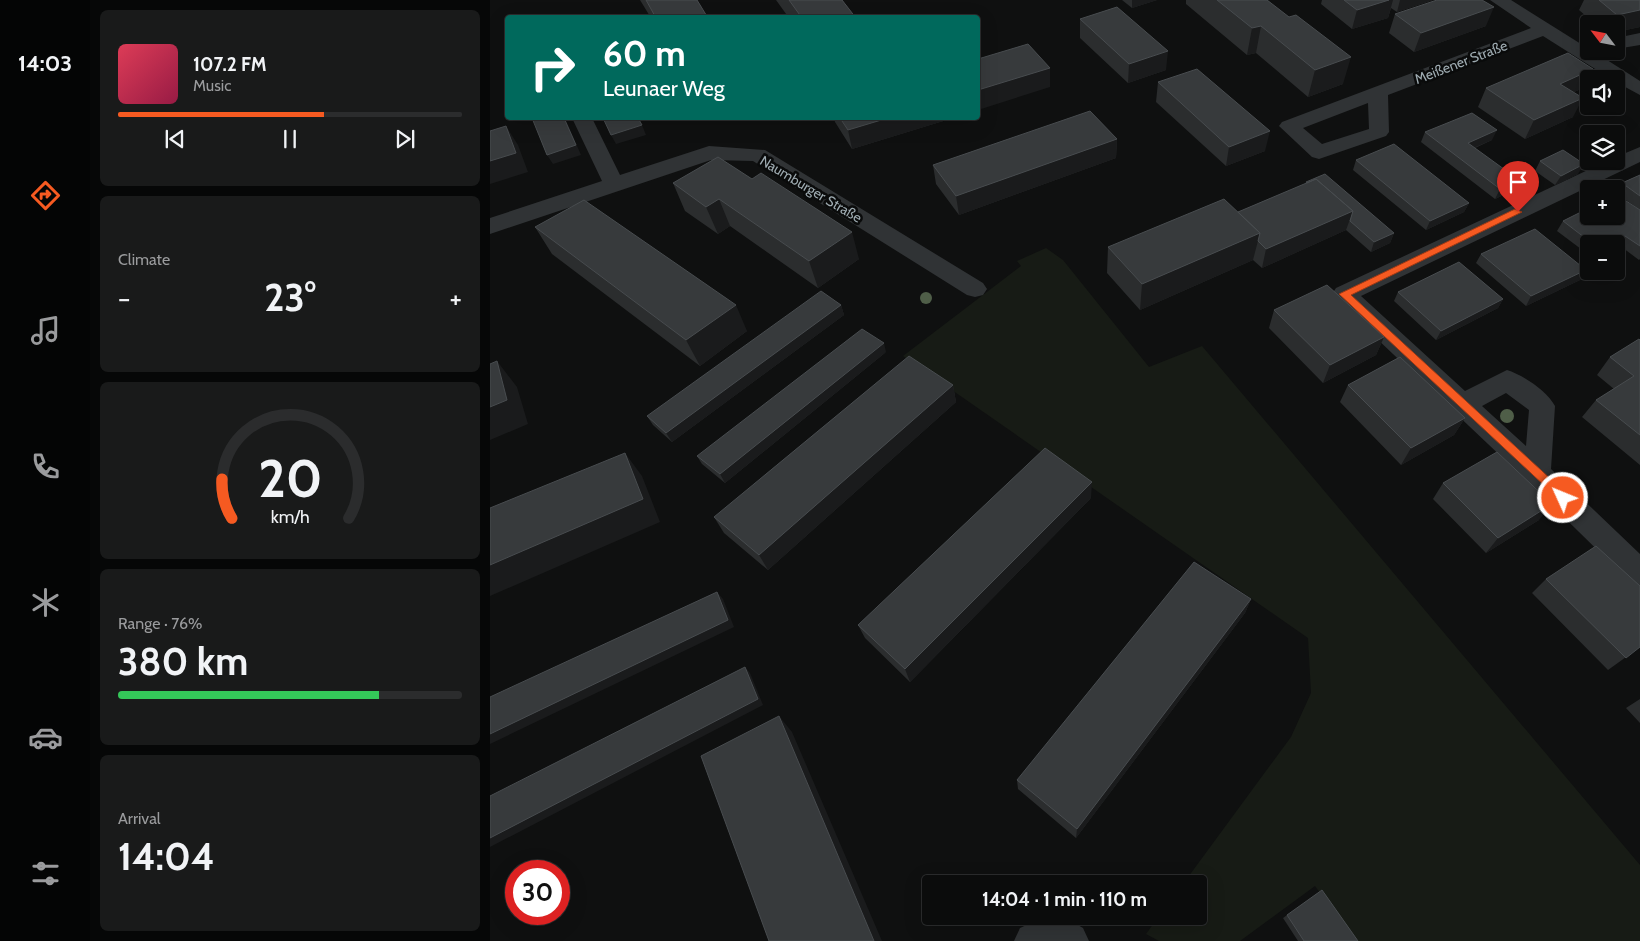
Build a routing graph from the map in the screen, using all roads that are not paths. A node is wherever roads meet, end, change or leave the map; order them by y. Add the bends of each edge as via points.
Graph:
1 (1498, 0) edge
2 (1545, 30) junction
3 (1640, 39) edge
4 (1625, 42) edge
5 (1580, 48) edge
6 (1600, 60) edge
7 (1640, 89) edge
8 (1378, 94) dead end
9 (583, 120) edge
10 (1640, 154) edge
11 (614, 185) junction
12 (490, 226) edge
13 (975, 289) dead end
14 (1463, 404) junction
15 (1537, 473) junction
16 (1640, 573) edge
17 (1032, 941) edge
18 (1070, 941) edge

1 - 2 street
2 - 5 street
2 - 8 street, Meißener Straße
3 - 4 street
6 - 7 street
9 - 11 street
10 - 14 street via 1344,294
11 - 12 street, Naumburger Straße
11 - 13 street, Naumburger Straße via 709,153 758,155
14 - 15 street
14 - 15 street via 1507,380 1542,406
15 - 16 street
17 - 18 street via 1064,936

